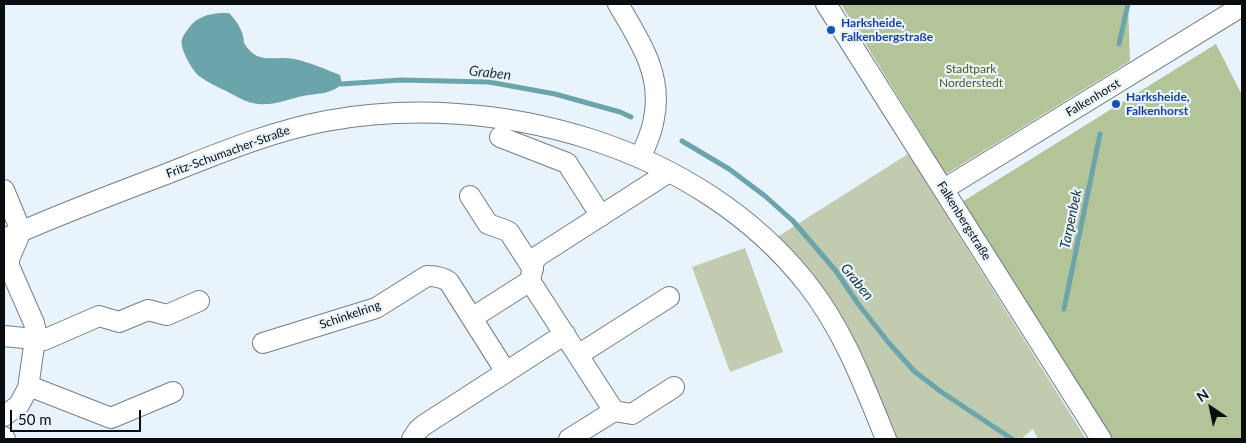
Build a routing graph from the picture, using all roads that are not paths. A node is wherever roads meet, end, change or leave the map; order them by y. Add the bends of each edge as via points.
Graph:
1 (618, 4) edge
2 (826, 4) edge
3 (1242, 6) edge
4 (500, 137) dead end
5 (640, 158) junction
6 (669, 172) junction
7 (944, 189) junction
8 (4, 190) edge
9 (470, 196) dead end
10 (601, 216) junction
11 (12, 235) edge
12 (531, 275) junction
13 (669, 297) dead end
14 (199, 301) dead end
15 (472, 318) junction
16 (565, 334) junction
17 (4, 336) edge
18 (35, 339) junction
19 (263, 343) dead end
20 (578, 355) junction
21 (506, 372) junction
22 (29, 386) junction
23 (674, 387) dead end
24 (172, 392) dead end
25 (614, 410) junction
26 (4, 416) edge
27 (412, 439) edge
28 (569, 439) edge
29 (886, 439) edge
30 (1101, 439) edge

1 - 5 street via 645,50 655,80 654,117
2 - 7 street, Falkenbergstraße
3 - 7 street, Falkenhorst
4 - 10 street via 567,163
5 - 6 street, Fritz-Schumacher-Straße
5 - 11 street, Fritz-Schumacher-Straße via 563,131 490,116 424,112 358,116 293,128 262,138
6 - 10 street
6 - 29 street, Fritz-Schumacher-Straße via 750,225 806,283 846,344
7 - 30 street, Falkenbergstraße
8 - 11 street
9 - 12 street via 488,224 509,232
10 - 12 street via 538,256
11 - 18 street via 9,266 35,326
12 - 15 street
12 - 16 street
13 - 20 street
14 - 18 street via 167,315 148,310 119,322 99,316 47,340
15 - 19 street, Schinkelring via 448,281 429,276 376,308
15 - 21 street, Schinkelring
16 - 20 street
16 - 21 street
17 - 18 street
18 - 22 street
20 - 25 street
21 - 27 street via 424,425
22 - 24 street via 112,418
22 - 26 street via 21,402
23 - 25 street via 632,414
25 - 28 street

